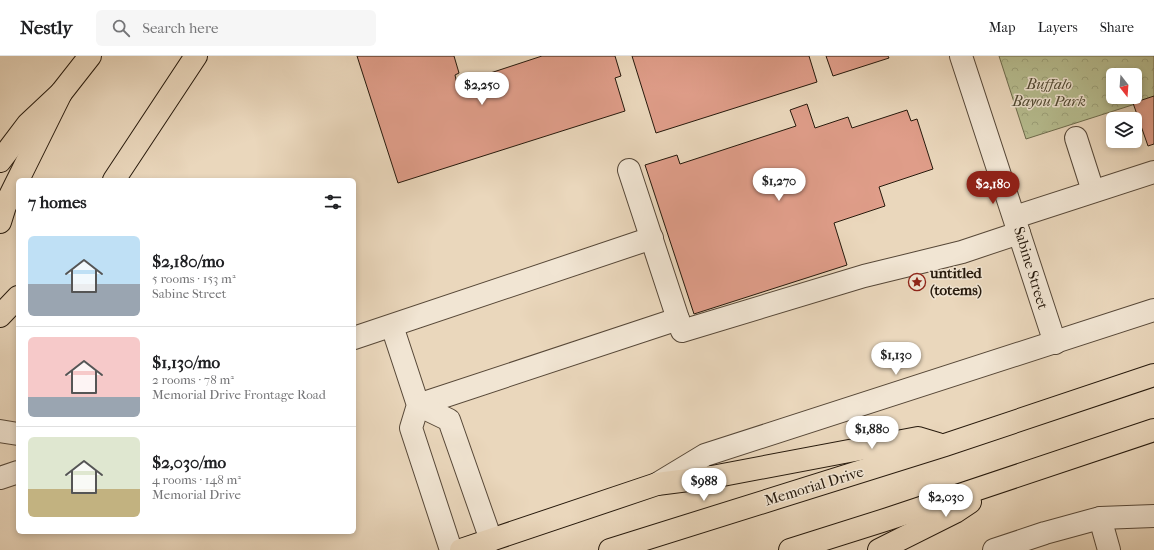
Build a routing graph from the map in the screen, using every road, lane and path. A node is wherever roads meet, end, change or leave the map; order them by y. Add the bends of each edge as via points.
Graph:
1 (90, 56) edge
2 (196, 56) edge
3 (961, 56) edge
4 (61, 93) junction
5 (1076, 138) dead end
6 (0, 161) edge
7 (629, 170) dead end
8 (1154, 172) edge
9 (19, 178) edge
10 (115, 178) edge
11 (16, 184) edge
12 (1092, 191) junction
13 (0, 222) edge
14 (1017, 225) junction
15 (652, 238) junction
16 (16, 299) edge
17 (1154, 310) edge
18 (0, 316) edge
19 (678, 319) junction
20 (392, 326) junction
21 (356, 337) edge
22 (1055, 343) junction
23 (1154, 375) edge
24 (418, 405) junction
25 (0, 430) edge
26 (1154, 430) edge
27 (16, 434) edge
28 (945, 445) junction
29 (16, 473) edge
30 (0, 478) edge
31 (657, 484) junction
32 (993, 485) junction
33 (1154, 516) edge
34 (1100, 518) junction
35 (491, 540) junction
36 (451, 550) edge
37 (461, 550) edge
38 (610, 550) edge
39 (790, 550) edge
40 (879, 550) edge
41 (994, 550) edge
42 (1109, 550) edge

1 - 4 main road
2 - 10 main road
3 - 14 street, Sabine Street
4 - 6 main road via 28,124
4 - 9 main road
5 - 12 street
7 - 15 street
8 - 12 street
11 - 13 main road
12 - 14 street
14 - 19 street via 962,252 864,276 682,331
14 - 22 street, Sabine Street
15 - 19 street
15 - 20 street
16 - 18 main road
17 - 22 street
19 - 24 street
20 - 21 street
20 - 24 street
22 - 31 street via 705,456
23 - 28 main road, Memorial Drive
24 - 35 street via 449,420
24 - 36 street via 411,428
25 - 27 street
26 - 32 main road
28 - 31 main road via 918,438 712,477
28 - 38 main road, Memorial Drive
29 - 30 street
31 - 35 main road
32 - 39 main road
32 - 40 main road via 955,512
33 - 34 street
34 - 41 street
34 - 42 street
35 - 37 main road

